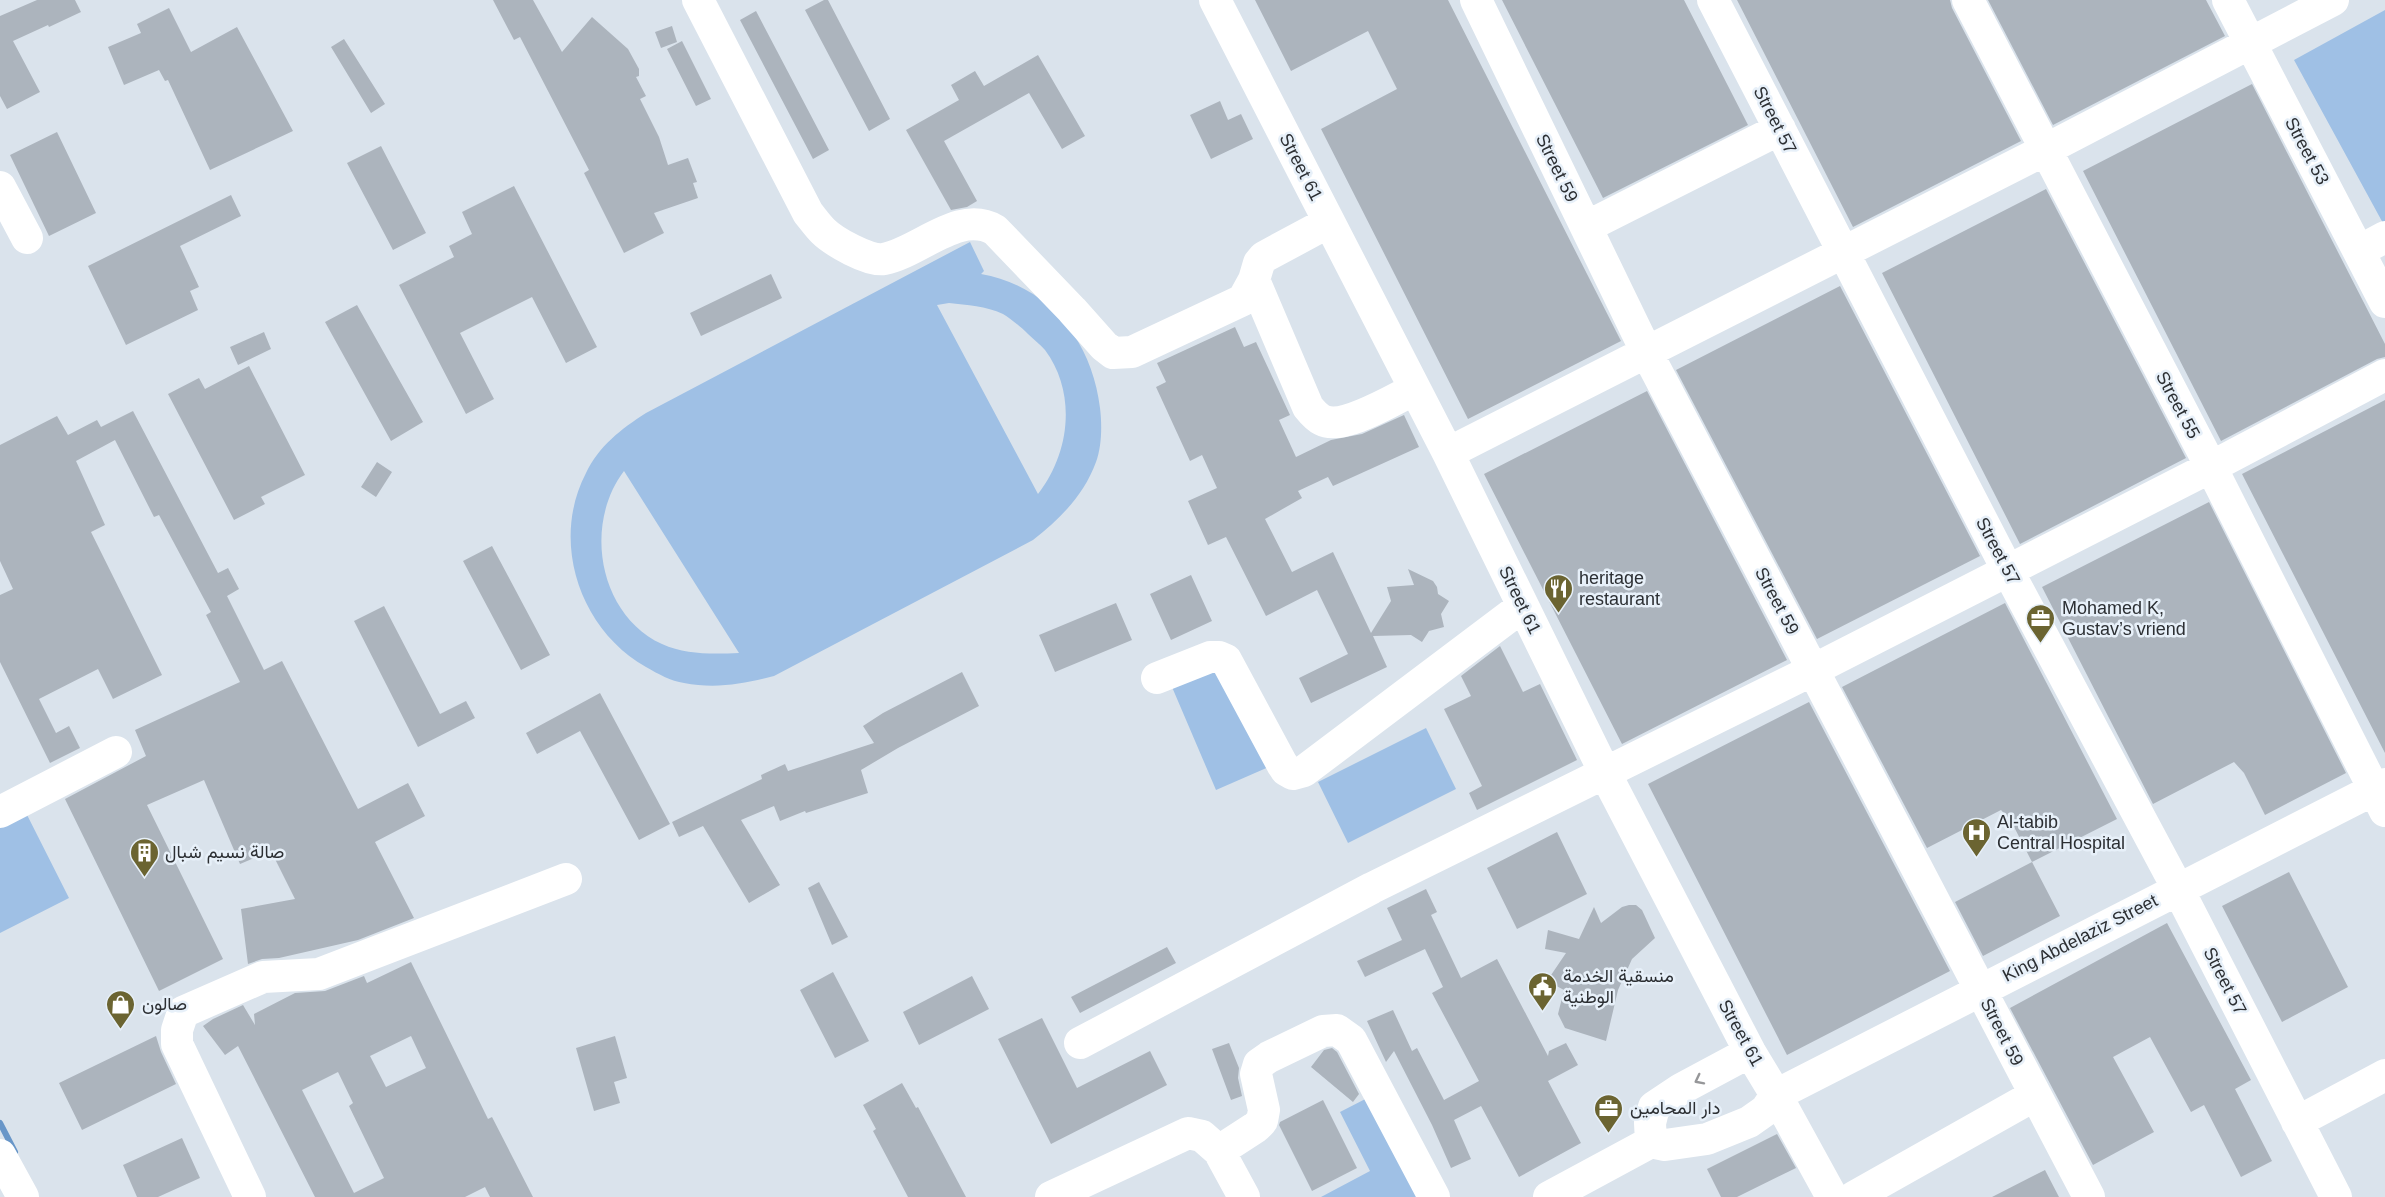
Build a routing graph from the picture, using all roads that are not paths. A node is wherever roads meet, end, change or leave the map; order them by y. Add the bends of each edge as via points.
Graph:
1 (698, 0) edge
2 (1215, 0) edge
3 (1476, 0) edge
4 (1713, 0) edge
5 (1968, 0) edge
6 (2228, 0) edge
7 (2333, 0) edge
8 (2250, 44) junction
9 (1779, 129) junction
10 (2045, 150) junction
11 (0, 187) edge
12 (1329, 222) junction
13 (1586, 226) junction
14 (27, 238) dead end
15 (2372, 244) edge
16 (1842, 252) junction
17 (1254, 280) junction
18 (2385, 302) edge
19 (1647, 353) junction
20 (2385, 375) edge
21 (1415, 389) junction
22 (1448, 453) junction
23 (2211, 467) junction
24 (2008, 571) junction
25 (1523, 606) junction
26 (1813, 670) junction
27 (1157, 678) dead end
28 (116, 752) dead end
29 (1605, 773) junction
30 (2381, 795) edge
31 (0, 812) edge
32 (566, 879) dead end
33 (2178, 889) junction
34 (1980, 989) junction
35 (1080, 1043) dead end
36 (1750, 1052) junction
37 (2385, 1075) edge
38 (1776, 1095) junction
39 (2035, 1095) junction
40 (2297, 1122) junction
41 (1651, 1142) junction
42 (1219, 1151) junction
43 (0, 1155) edge
44 (22, 1197) edge
45 (250, 1197) edge
46 (1051, 1197) edge
47 (1244, 1197) edge
48 (1434, 1197) edge
49 (1549, 1197) edge
50 (1832, 1197) edge
51 (1854, 1197) edge
52 (2089, 1197) edge
53 (2336, 1197) edge

1 - 17 street via 808,213 824,233 860,255 883,259 958,227 985,224 1003,238 1104,346 1122,354 1243,300
2 - 12 street, Street 61
3 - 13 street, Street 59
4 - 9 street, Street 57
5 - 10 street, Street 55
6 - 8 street, Street 53
7 - 8 street
8 - 10 street
8 - 15 street, Street 53
9 - 13 street
9 - 16 street, Street 57
10 - 16 street
10 - 23 street, Street 55
11 - 14 street
12 - 17 street via 1264,257
12 - 21 street, Street 61
13 - 19 street, Street 59
15 - 18 street, Street 53
16 - 19 street
16 - 24 street, Street 57
17 - 21 street via 1314,415 1333,423 1346,421
19 - 22 street
19 - 26 street, Street 59
20 - 23 street
21 - 22 street, Street 61
22 - 25 street, Street 61
23 - 24 street
23 - 30 street, Street 55
24 - 26 street
24 - 33 street, Street 57
25 - 27 street via 1305,771 1293,774 1281,764 1226,660 1210,657
25 - 29 street, Street 61
26 - 29 street
26 - 34 street, Street 59
28 - 31 street
29 - 35 street via 1372,888
29 - 36 street, Street 61
30 - 33 street, King Abdelaziz Street
32 - 45 street via 319,974 262,977 183,1012 177,1044
33 - 34 street, King Abdelaziz Street
33 - 40 street, Street 57
34 - 38 street, King Abdelaziz Street
34 - 39 street, Street 59
36 - 38 street, Street 61
36 -> 41 street via 1654,1107
37 - 40 street
38 - 41 street via 1766,1110 1749,1122 1707,1139 1665,1145
38 - 50 street, Street 61
39 - 51 street
39 - 52 street, Street 59
40 - 53 street, Street 57
41 - 49 street
42 - 46 street via 1202,1136 1188,1133
42 - 47 street
42 - 48 street via 1262,1121 1264,1110 1256,1074 1259,1064 1323,1031 1337,1030 1351,1040
43 - 44 street

